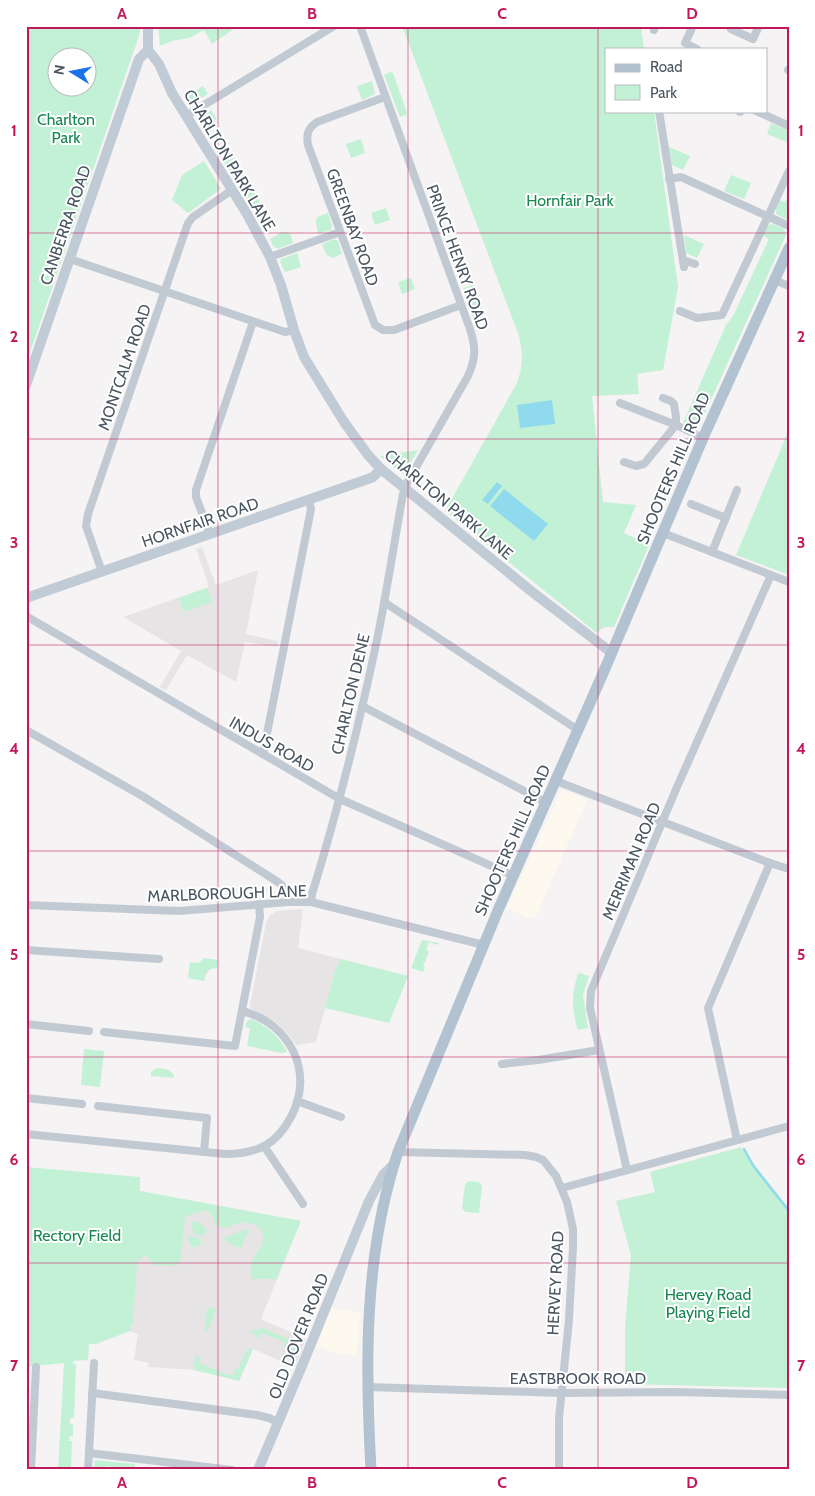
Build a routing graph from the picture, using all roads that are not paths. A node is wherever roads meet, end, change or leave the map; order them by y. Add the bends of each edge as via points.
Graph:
1 (148, 26) edge
2 (334, 26) edge
3 (360, 26) edge
4 (693, 26) edge
5 (732, 26) edge
6 (759, 26) edge
7 (695, 48) edge
8 (148, 50) junction
9 (385, 97) junction
10 (659, 112) edge
11 (758, 112) edge
12 (186, 116) junction
13 (789, 126) edge
14 (789, 170) edge
15 (669, 179) junction
16 (232, 190) junction
17 (768, 216) junction
18 (789, 226) edge
19 (340, 232) junction
20 (789, 248) edge
21 (270, 258) junction
22 (70, 259) junction
23 (695, 264) dead end
24 (774, 280) junction
25 (789, 286) edge
26 (165, 292) junction
27 (461, 305) junction
28 (692, 306) dead end
29 (680, 310) dead end
30 (688, 314) junction
31 (254, 322) junction
32 (294, 330) junction
33 (26, 385) edge
34 (663, 398) dead end
35 (620, 403) dead end
36 (676, 426) junction
37 (703, 438) junction
38 (624, 462) dead end
39 (382, 469) junction
40 (405, 488) junction
41 (738, 490) dead end
42 (309, 500) junction
43 (691, 504) dead end
44 (726, 518) junction
45 (663, 533) junction
46 (210, 534) junction
47 (712, 552) junction
48 (102, 572) junction
49 (770, 575) junction
50 (789, 582) edge
51 (26, 598) edge
52 (384, 602) junction
53 (26, 616) edge
54 (612, 653) junction
55 (362, 706) junction
56 (26, 730) edge
57 (578, 730) junction
58 (263, 754) junction
59 (556, 781) junction
60 (340, 799) junction
61 (547, 802) junction
62 (664, 822) junction
63 (770, 863) junction
64 (789, 869) edge
65 (514, 876) junction
66 (288, 902) junction
67 (311, 902) junction
68 (259, 904) junction
69 (26, 905) edge
70 (484, 945) junction
71 (26, 950) edge
72 (159, 959) dead end
73 (242, 1011) junction
74 (26, 1024) edge
75 (89, 1031) dead end
76 (104, 1032) dead end
77 (600, 1050) junction
78 (502, 1064) dead end
79 (26, 1098) edge
80 (298, 1101) junction
81 (82, 1104) dead end
82 (98, 1106) dead end
83 (341, 1117) dead end
84 (789, 1126) edge
85 (26, 1134) edge
86 (737, 1140) junction
87 (264, 1146) junction
88 (204, 1152) junction
89 (397, 1158) junction
90 (627, 1170) junction
91 (562, 1188) junction
92 (304, 1204) dead end
93 (366, 1209) junction
94 (383, 1209) junction
95 (94, 1363) dead end
96 (36, 1367) dead end
97 (368, 1387) junction
98 (92, 1393) junction
99 (561, 1393) junction
100 (789, 1395) edge
101 (30, 1403) edge
102 (278, 1422) junction
103 (89, 1453) junction
104 (29, 1460) edge
105 (31, 1470) edge
106 (88, 1470) edge
107 (232, 1470) edge
108 (258, 1470) edge
109 (371, 1470) edge
110 (559, 1470) edge

1 - 8 street
2 - 12 street
3 - 9 street, PRINCE HENRY ROAD
4 - 7 street via 685,43
5 - 6 street via 753,39
8 - 12 street, CHARLTON PARK LANE via 159,64
8 - 22 street, CANBERRA ROAD via 139,59
9 - 19 street, GREENBAY ROAD via 317,122 308,131 306,138
9 - 27 street, PRINCE HENRY ROAD
10 - 15 street
11 - 13 street
12 - 16 street, CHARLTON PARK LANE
14 - 17 street
15 - 17 street via 681,178
15 - 23 street via 684,263
16 - 21 street, CHARLTON PARK LANE
16 - 26 street, MONTCALM ROAD via 188,223
17 - 18 street
17 - 30 street via 722,315 697,318
19 - 21 street
19 - 27 street, GREENBAY ROAD via 372,321 378,328 394,330
20 - 24 main road, SHOOTERS HILL ROAD
21 - 32 street, CHARLTON PARK LANE
22 - 26 street
22 - 33 street, CANBERRA ROAD
24 - 25 street
24 - 37 main road, SHOOTERS HILL ROAD
26 - 31 street
26 - 48 street, MONTCALM ROAD via 86,520
27 - 40 street, PRINCE HENRY ROAD via 474,342 474,360
28 - 30 street
29 - 30 street
31 - 32 street via 285,332
31 - 46 street via 196,490
32 - 39 street, CHARLTON PARK LANE via 307,362 344,422
34 - 36 street via 674,404
35 - 36 street
36 - 37 street
36 - 38 street via 644,464 636,466
37 - 45 main road, SHOOTERS HILL ROAD
39 - 40 street, CHARLTON PARK LANE
39 - 42 street, HORNFAIR ROAD via 373,477
40 - 52 street, CHARLTON DENE
40 - 54 street, CHARLTON PARK LANE
41 - 44 street
42 - 46 street, HORNFAIR ROAD
42 - 58 street via 312,509
43 - 44 street
44 - 47 street
45 - 47 street
45 - 54 main road, SHOOTERS HILL ROAD
46 - 48 street, HORNFAIR ROAD
47 - 49 street
48 - 51 street, HORNFAIR ROAD
49 - 50 street
49 - 62 street, MERRIMAN ROAD
52 - 55 street, CHARLTON DENE
52 - 57 street
53 - 58 street, INDUS ROAD
54 - 57 main road, SHOOTERS HILL ROAD
55 - 60 street, CHARLTON DENE
55 - 61 street
56 - 66 street via 144,797 278,882 287,893
57 - 59 main road, SHOOTERS HILL ROAD
58 - 60 street, INDUS ROAD
59 - 61 main road, SHOOTERS HILL ROAD
59 - 62 street
60 - 65 street, INDUS ROAD
60 - 67 street, CHARLTON DENE
61 - 65 main road, SHOOTERS HILL ROAD
62 - 63 street
62 - 77 street, MERRIMAN ROAD via 591,991 590,1008
63 - 64 street
63 - 86 street via 708,1008
65 - 70 main road, SHOOTERS HILL ROAD
66 - 67 street, MARLBOROUGH LANE
66 - 68 street, MARLBOROUGH LANE
67 - 70 street, MARLBOROUGH LANE
68 - 69 street, MARLBOROUGH LANE via 169,911
68 - 73 street via 260,917
70 - 89 main road, SHOOTERS HILL ROAD
71 - 72 street
73 - 76 street via 235,1046
73 - 80 street via 268,1022 293,1049 300,1071
74 - 75 street
77 - 78 street
77 - 90 street, MERRIMAN ROAD
79 - 81 street
80 - 83 street
80 - 87 street via 283,1130
82 - 88 street via 207,1118
84 - 86 street
85 - 88 street
86 - 90 street
87 - 88 street via 234,1154
87 - 92 street
89 - 91 street, HERVEY ROAD via 506,1154 536,1157 550,1167
89 - 93 street, OLD DOVER ROAD via 383,1175
89 - 94 main road, SHOOTERS HILL ROAD
90 - 91 street
91 - 99 street, HERVEY ROAD via 571,1219 574,1246
93 - 94 street
93 - 102 street, OLD DOVER ROAD
94 - 97 main road, SHOOTERS HILL ROAD via 370,1296
95 - 98 street
96 - 101 street
97 - 99 street, EASTBROOK ROAD
97 - 109 main road, SHOOTERS HILL ROAD
98 - 102 street via 257,1414
98 - 103 street
99 - 100 street, EASTBROOK ROAD
99 - 110 street, HERVEY ROAD
101 - 104 street
102 - 108 street, OLD DOVER ROAD
103 - 106 street
103 - 107 street
104 - 105 street

